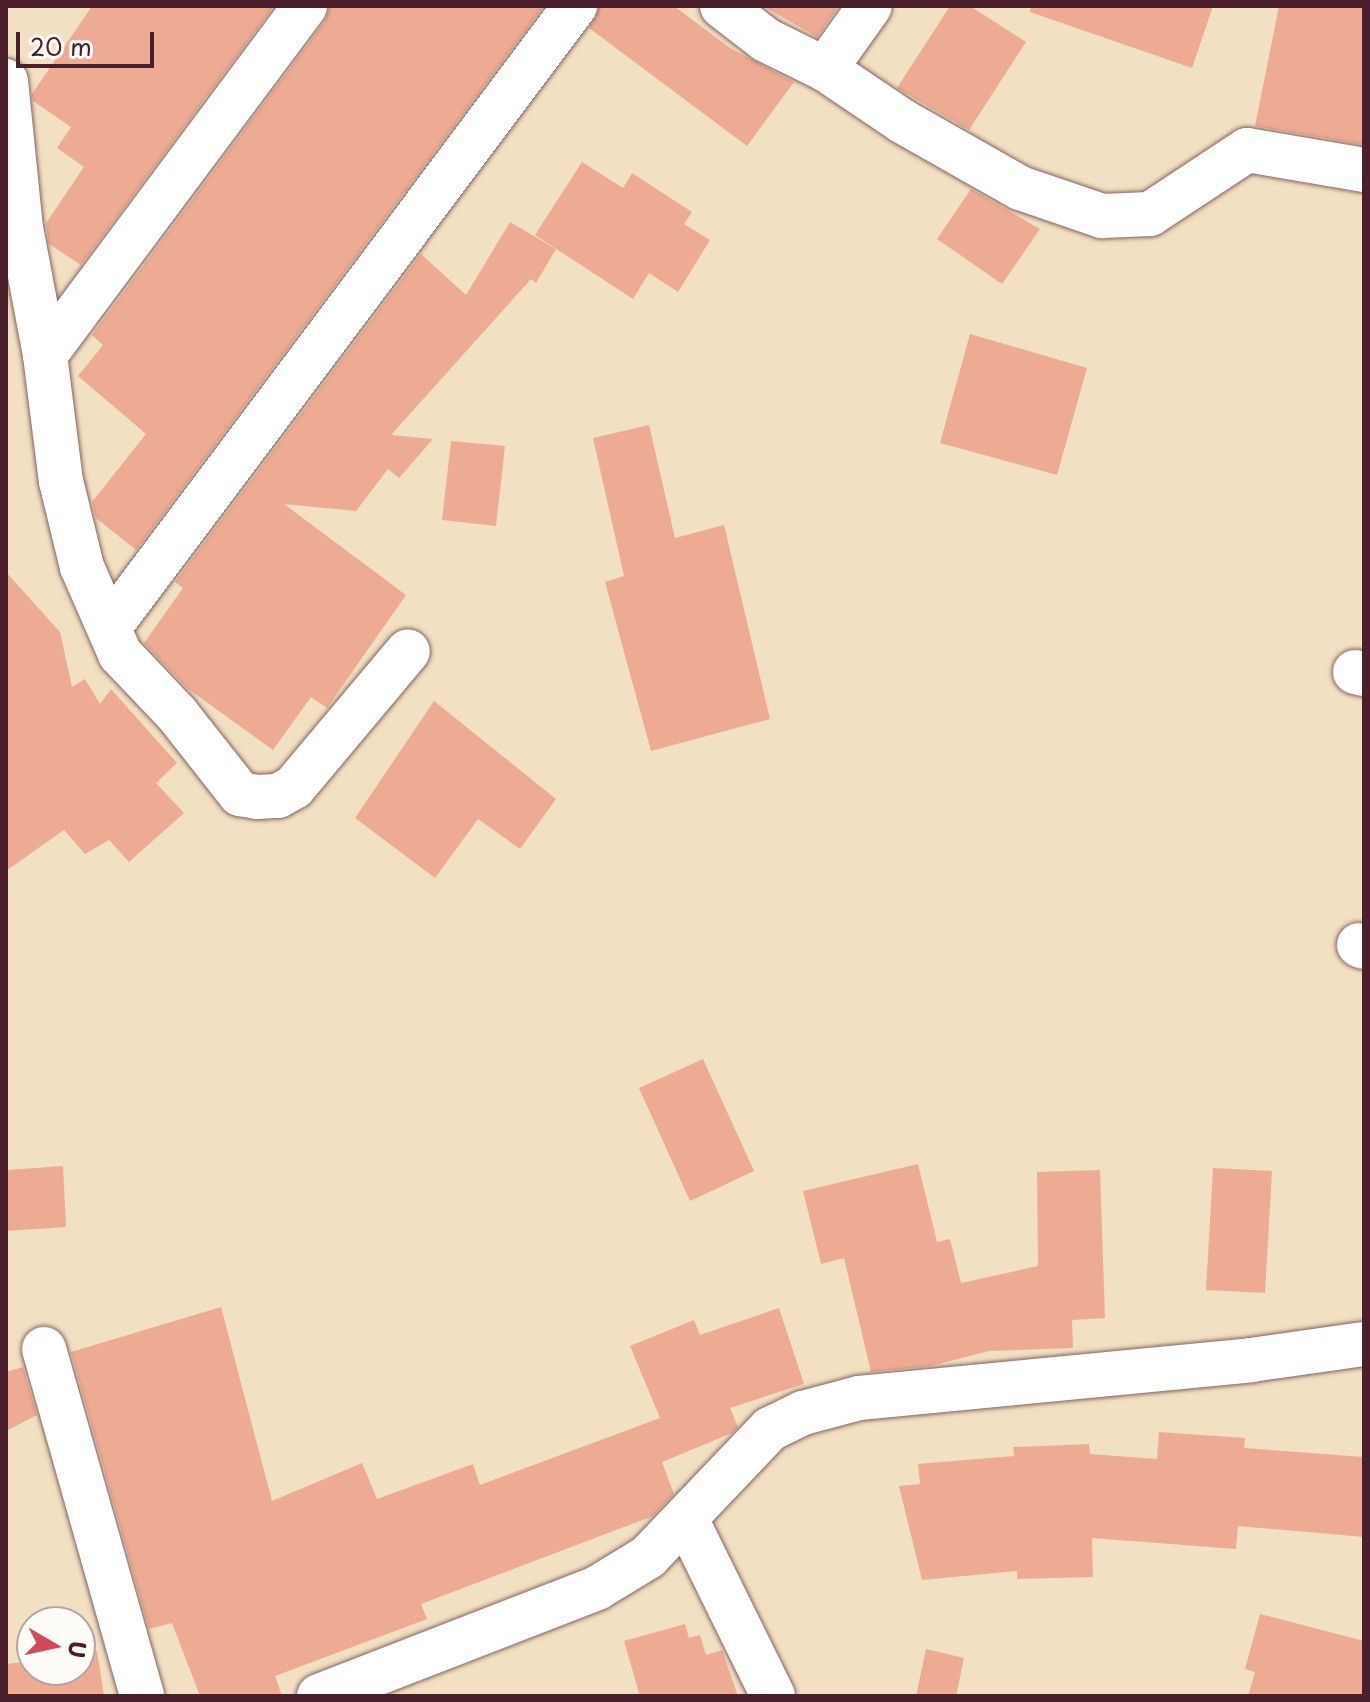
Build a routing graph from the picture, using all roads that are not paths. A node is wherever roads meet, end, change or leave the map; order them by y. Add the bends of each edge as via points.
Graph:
1 (305, 6) edge
2 (575, 6) edge
3 (722, 6) edge
4 (870, 6) edge
5 (825, 69) junction
6 (6, 81) edge
7 (1364, 170) edge
8 (45, 355) junction
9 (111, 625) junction
10 (408, 651) dead end
11 (1364, 1344) edge
12 (44, 1349) dead end
13 (687, 1521) junction
14 (142, 1696) edge
15 (319, 1696) edge
16 (773, 1696) edge

1 - 8 street
2 - 9 street
3 - 5 street via 766,40
4 - 5 street
5 - 7 street via 902,121 1020,188 1102,216 1150,214 1247,150
6 - 8 street via 21,228
8 - 9 street via 61,481 82,567
9 - 10 street via 120,654 240,794 257,797 278,796 294,787
11 - 13 street via 859,1398 803,1413 770,1429 723,1474
12 - 14 street
13 - 15 street via 648,1557 597,1588
13 - 16 street

